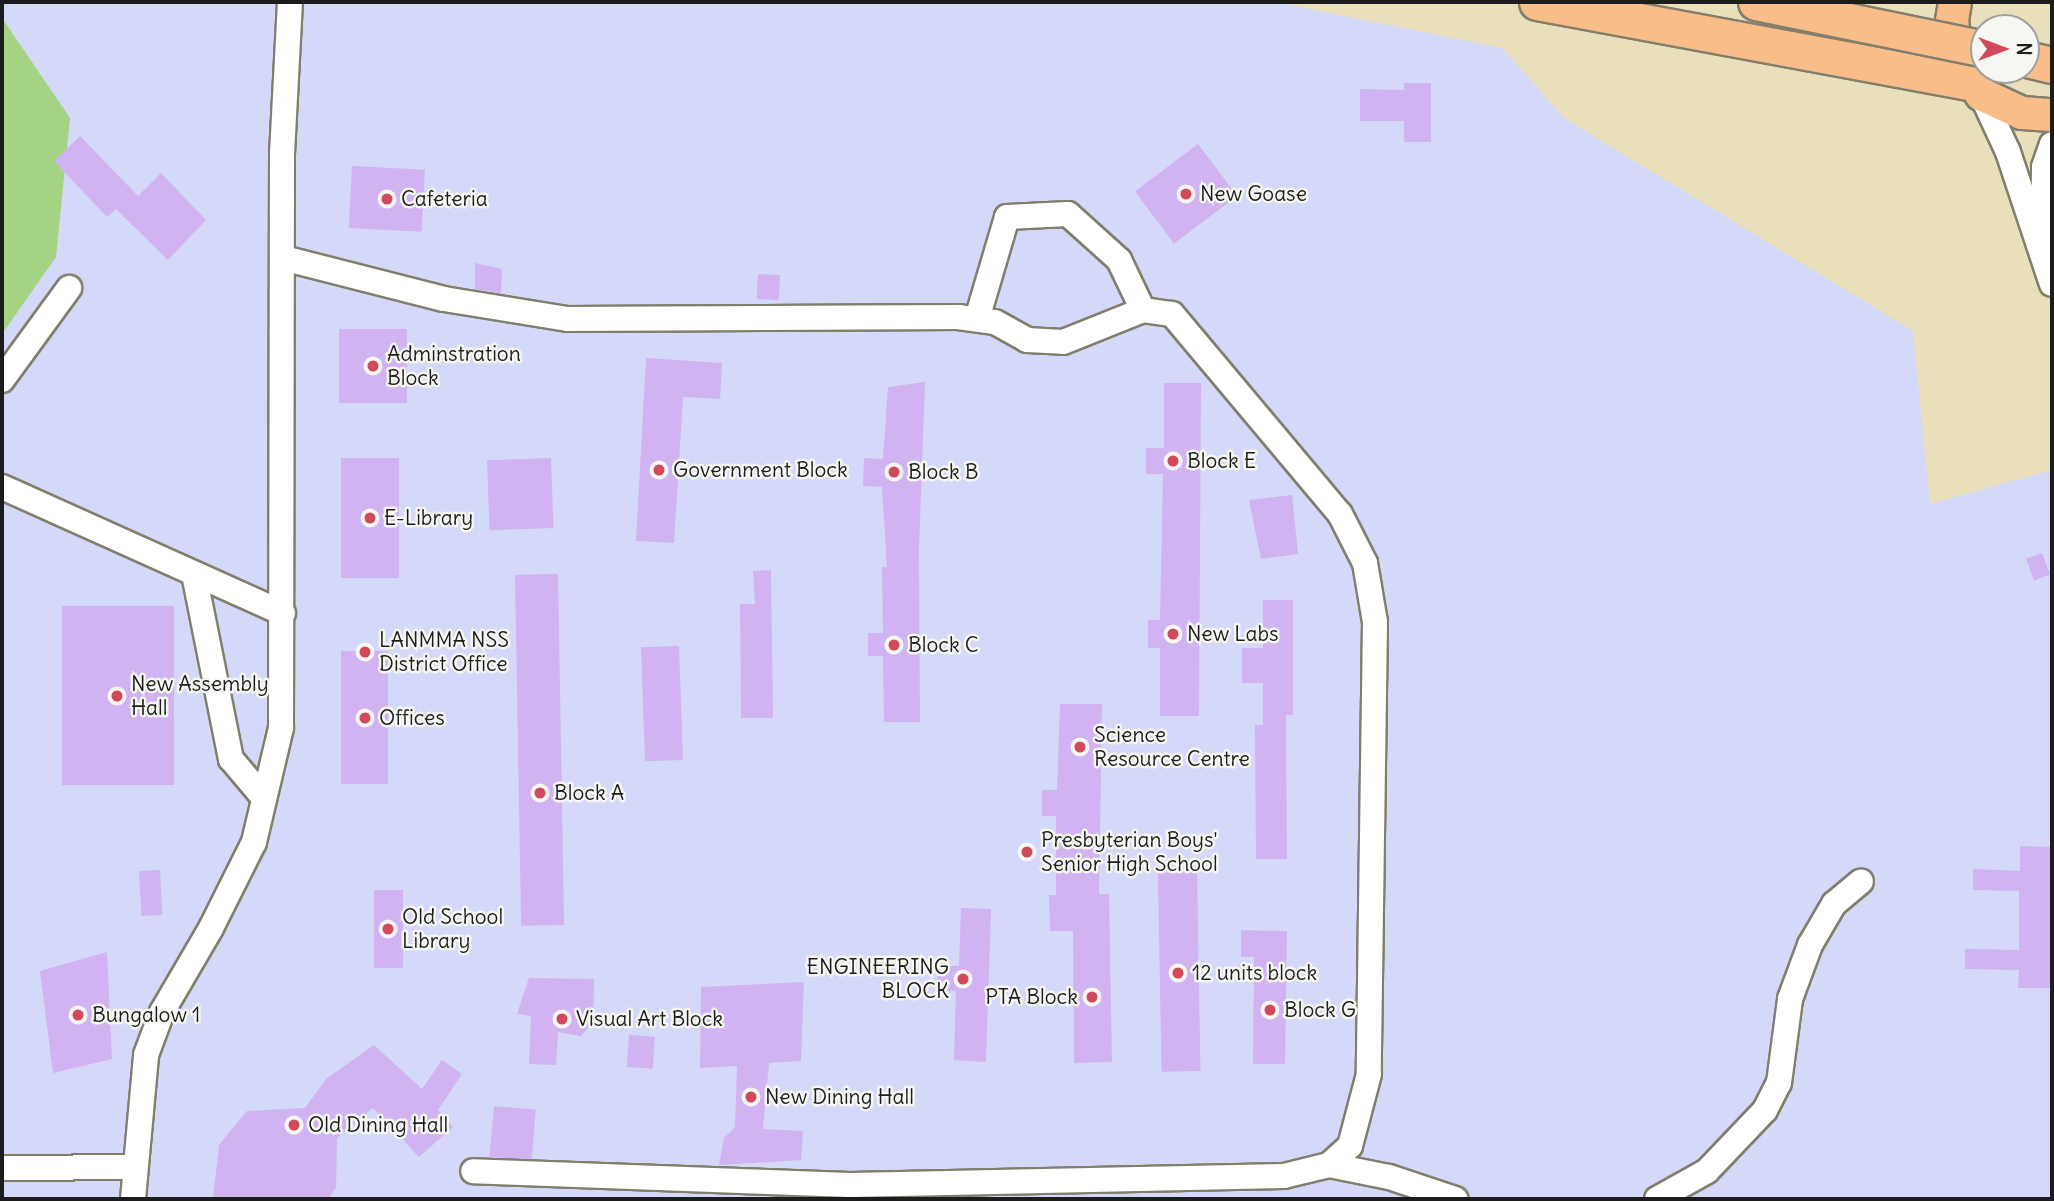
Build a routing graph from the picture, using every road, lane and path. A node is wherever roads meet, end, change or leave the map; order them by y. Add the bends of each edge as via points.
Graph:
1 (290, 2) edge
2 (1537, 2) edge
3 (1756, 2) edge
4 (1955, 2) edge
5 (1970, 47) edge
6 (1975, 88) junction
7 (2052, 115) edge
8 (2052, 144) edge
9 (283, 258) junction
10 (2049, 275) edge
11 (69, 288) dead end
12 (1143, 310) junction
13 (977, 319) junction
14 (2, 380) edge
15 (2, 487) edge
16 (194, 574) junction
17 (283, 613) junction
18 (264, 798) junction
19 (1861, 881) dead end
20 (1329, 1164) junction
21 (133, 1167) junction
22 (2, 1168) edge
23 (473, 1171) dead end
24 (1029, 1190) edge
25 (133, 1199) edge
26 (1455, 1199) edge
27 (1657, 1199) edge

1 - 9 street via 282,154
2 - 6 highway
3 - 5 highway, bridge
4 - 6 main road via 1956,50
6 - 7 main road via 2022,113
6 - 10 street via 2008,152
8 - 10 street via 2040,201
9 - 13 street via 444,299 567,319
9 - 17 street
11 - 14 street
12 - 13 street via 1063,342 1027,340 996,322
12 - 13 street via 1119,260 1068,214 1007,216
12 - 20 street via 1172,313 1198,342 1340,514 1365,563 1374,622 1368,1074 1350,1146
15 - 16 street
16 - 17 street
16 - 18 street via 231,759
17 - 18 street via 281,727
18 - 21 street via 254,842 162,1012 146,1055
19 - 27 street via 1834,904 1810,945 1790,999 1779,1083 1765,1110 1707,1171
20 - 24 street via 1284,1176
20 - 26 street via 1389,1177
21 - 22 street
21 - 25 street
23 - 24 street via 681,1183

